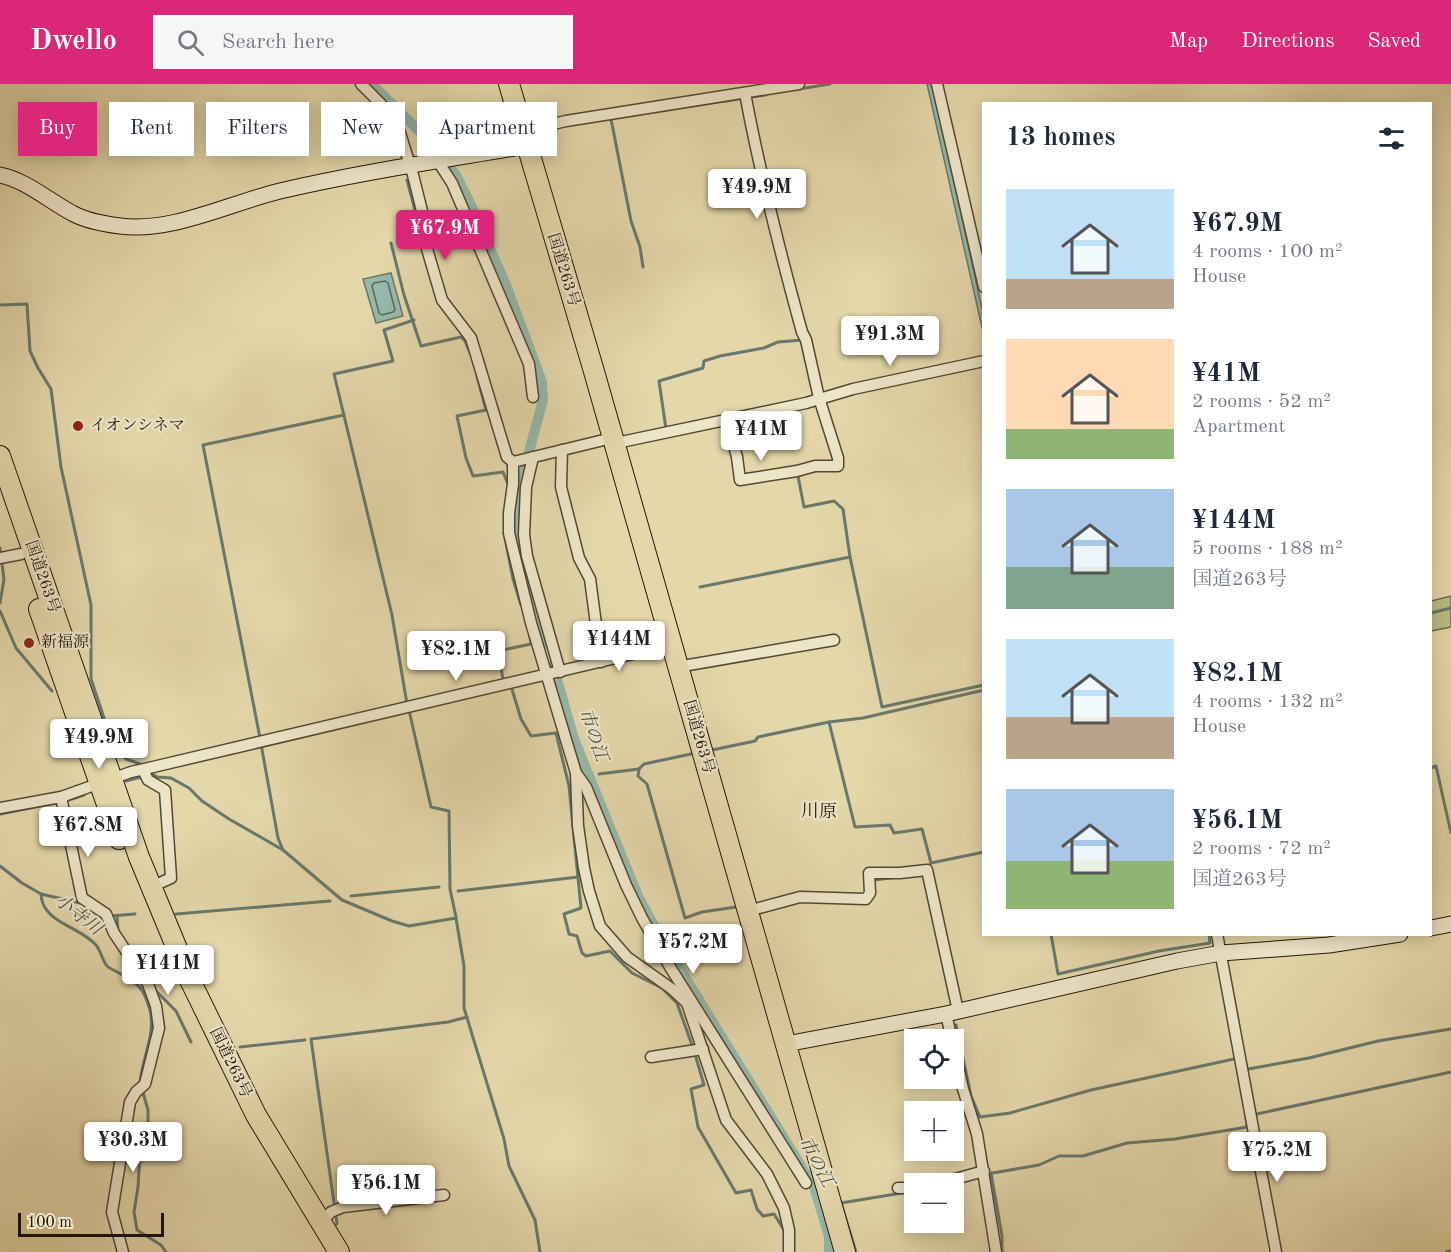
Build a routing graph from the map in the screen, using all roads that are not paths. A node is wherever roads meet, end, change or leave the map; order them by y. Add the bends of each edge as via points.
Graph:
1 (361, 84) edge
2 (509, 84) edge
3 (799, 84) edge
4 (937, 84) edge
5 (783, 85) edge
6 (746, 97) junction
7 (514, 102) edge
8 (557, 125) edge
9 (458, 156) edge
10 (529, 156) edge
11 (443, 160) junction
12 (410, 165) junction
13 (0, 175) edge
14 (982, 278) edge
15 (982, 361) edge
16 (533, 397) dead end
17 (819, 398) junction
18 (728, 423) junction
19 (612, 438) junction
20 (562, 450) junction
21 (0, 456) edge
22 (533, 457) junction
23 (517, 461) junction
24 (0, 492) edge
25 (8, 556) edge
26 (834, 640) dead end
27 (671, 645) junction
28 (601, 662) junction
29 (677, 667) junction
30 (560, 672) junction
31 (546, 675) junction
32 (148, 772) junction
33 (576, 772) junction
34 (106, 782) junction
35 (62, 802) junction
36 (0, 808) edge
37 (151, 886) junction
38 (748, 910) junction
39 (1451, 924) edge
40 (1432, 928) edge
41 (1217, 936) edge
42 (1387, 936) edge
43 (1221, 953) junction
44 (952, 1013) junction
45 (952, 1029) edge
46 (786, 1044) junction
47 (697, 1050) junction
48 (651, 1057) dead end
49 (963, 1089) edge
50 (984, 1174) junction
51 (964, 1178) edge
52 (806, 1183) dead end
53 (898, 1188) dead end
54 (904, 1188) edge
55 (444, 1195) dead end
56 (320, 1222) junction
57 (123, 1252) edge
58 (323, 1252) edge
59 (339, 1252) edge
60 (789, 1252) edge
61 (845, 1252) edge
62 (996, 1252) edge
63 (1276, 1252) edge

1 - 12 street via 392,115
2 - 7 highway, 国道263号
3 - 5 street
4 - 14 street
5 - 6 street
6 - 8 street
6 - 17 street via 758,163
9 - 11 street
10 - 19 highway, 国道263号
11 - 12 street
11 - 16 street via 529,364
12 - 13 street via 278,192 170,222 134,227 74,214 32,188
12 - 23 street via 425,242 442,300 471,338 507,458
15 - 17 street
17 - 18 street
17 - 18 street via 838,466 740,480
18 - 19 street via 621,442
19 - 20 street
19 - 27 highway, 国道263号
20 - 22 street
20 - 28 street via 561,487 579,558 590,579
21 - 34 highway, 国道263号
22 - 23 street
22 - 30 street via 526,487 524,535
23 - 31 street via 509,534
24 - 25 highway, 国道263号
25 - 34 highway, 国道263号
26 - 29 street
27 - 28 street
27 - 29 highway, 国道263号
28 - 30 street
29 - 38 highway, 国道263号
30 - 31 street
31 - 32 street
31 - 33 street
32 - 34 street
32 - 37 street via 165,790 171,878
33 - 47 street via 584,868 600,926 627,957 687,1004
33 - 52 street via 648,928
34 - 35 street
34 - 37 highway, 国道263号
34 - 58 highway, 国道263号 via 182,992 239,1109
35 - 36 street
35 - 57 street via 82,898 108,917 114,933 148,984 159,1028 145,1084 130,1101 112,1212
37 - 56 highway, 国道263号 via 190,980 256,1115
38 - 44 street via 800,897 868,896 869,873 924,870
38 - 46 highway, 国道263号
39 - 40 street
41 - 43 street
42 - 43 street via 1329,945
43 - 44 street
43 - 63 street
44 - 45 street
44 - 46 street
46 - 61 highway, 国道263号
47 - 48 street
47 - 60 street via 726,1120 767,1174 784,1208
49 - 50 street
50 - 51 street
50 - 62 street
53 - 54 street
55 - 56 street via 343,1207
56 - 59 highway, 国道263号

